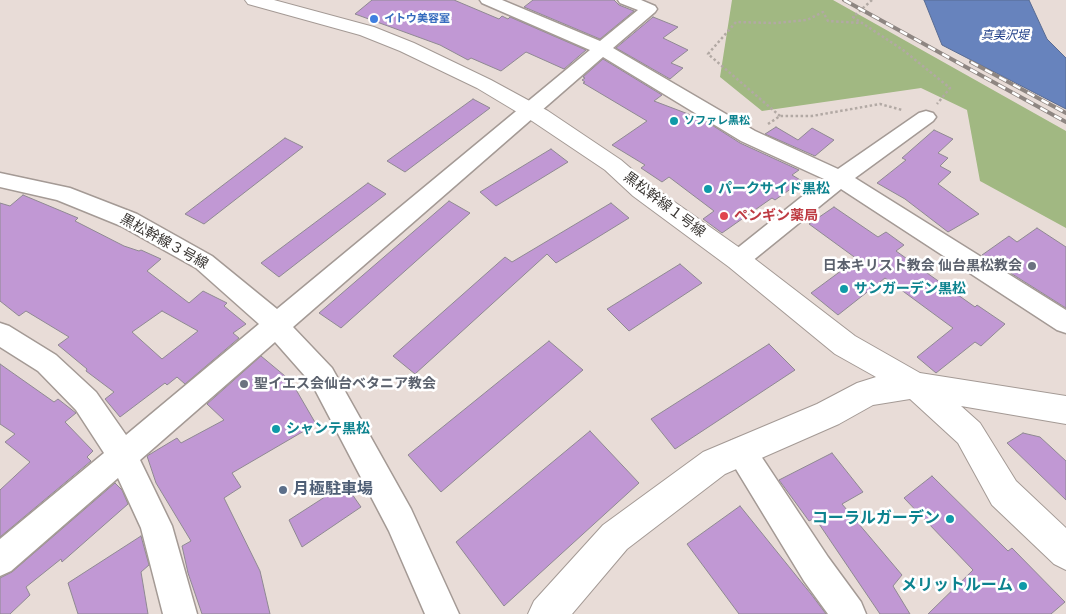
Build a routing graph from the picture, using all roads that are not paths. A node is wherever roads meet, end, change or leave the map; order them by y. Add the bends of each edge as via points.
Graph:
1 (254, 0) edge
2 (488, 0) edge
3 (626, 0) edge
4 (602, 49) junction
5 (530, 110) junction
6 (926, 117) road end
7 (840, 178) junction
8 (0, 180) edge
9 (738, 260) junction
10 (1066, 323) edge
11 (277, 326) junction
12 (0, 334) edge
13 (915, 385) junction
14 (1066, 410) edge
15 (741, 451) junction
16 (124, 456) junction
17 (1066, 552) edge
18 (0, 560) edge
19 (180, 614) edge
20 (442, 614) edge
21 (547, 614) edge
22 (849, 614) edge

1 - 5 street, 黒松幹線１号線 via 367,31 407,46
2 - 4 street
3 - 4 street via 649,9
4 - 5 street
4 - 7 street via 748,136
5 - 9 street, 黒松幹線１号線 via 612,165 641,190
5 - 11 street
6 - 7 street
7 - 9 street
7 - 10 street
8 - 11 street, 黒松幹線３号線 via 62,193 130,220 204,262
9 - 13 street, 黒松幹線１号線 via 844,345
11 - 16 street
11 - 20 street, 黒松幹線３号線 via 322,376 400,520
12 - 16 street via 47,363 86,401
13 - 14 street, 黒松幹線１号線
13 - 15 street via 868,392 828,414
13 - 17 street via 969,432 1004,493
15 - 21 street via 714,463 615,536
15 - 22 street
16 - 18 street
16 - 19 street via 156,526

